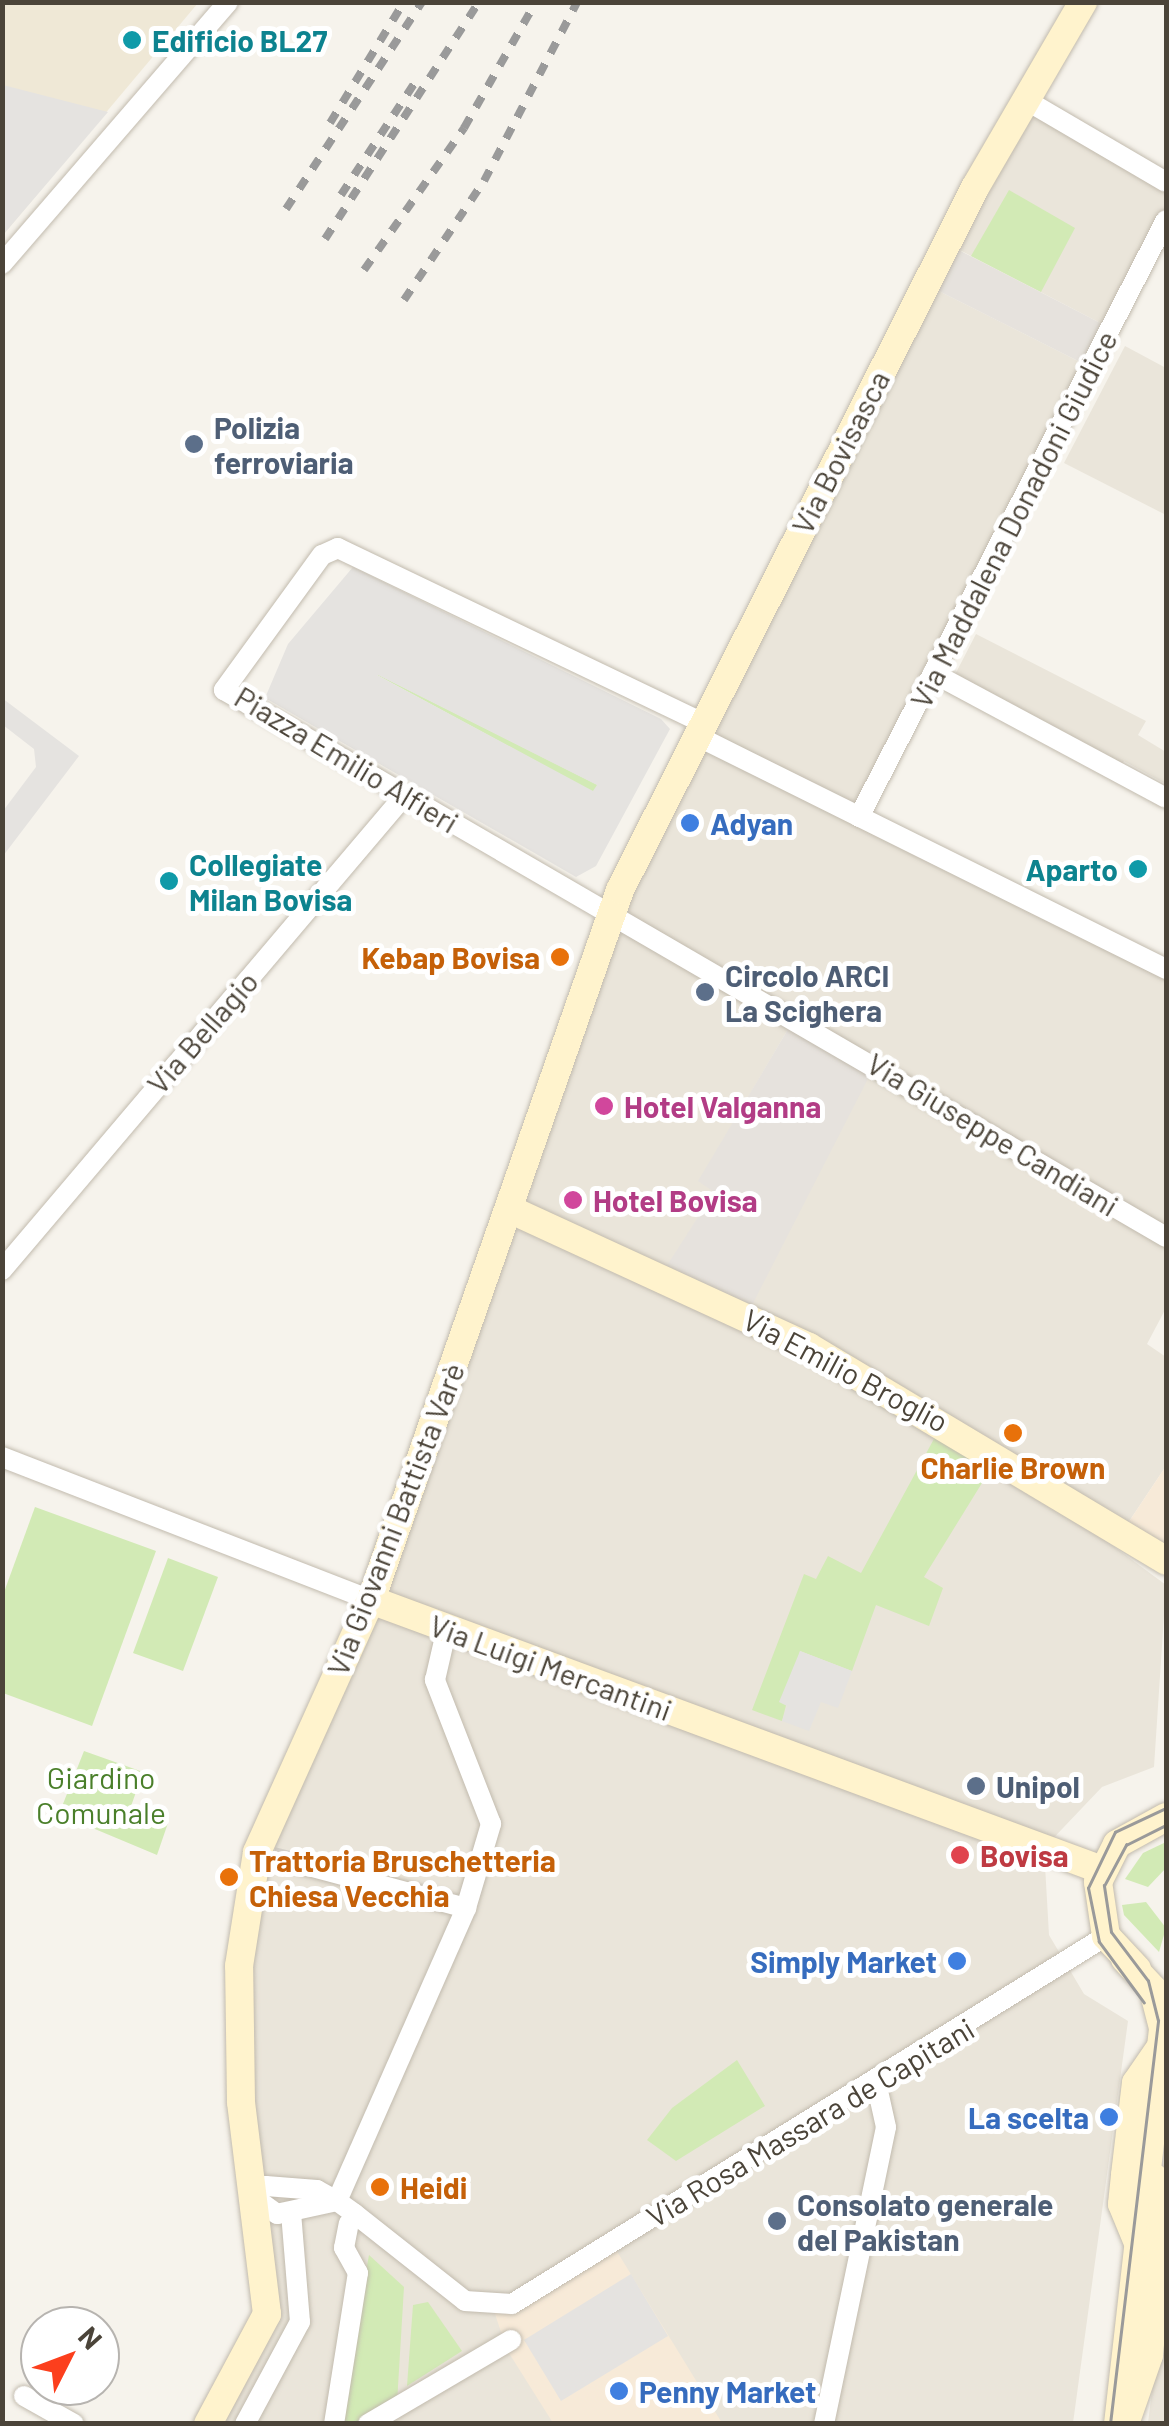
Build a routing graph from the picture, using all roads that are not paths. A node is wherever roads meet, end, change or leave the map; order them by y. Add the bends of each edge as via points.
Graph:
1 (228, 2) edge
2 (1083, 2) edge
3 (1024, 100) junction
4 (1166, 182) edge
5 (1166, 220) edge
6 (2, 264) edge
7 (934, 673) junction
8 (700, 730) junction
9 (404, 796) junction
10 (1166, 798) edge
11 (859, 817) junction
12 (612, 910) junction
13 (1166, 969) edge
14 (510, 1209) junction
15 (1166, 1237) edge
16 (2, 1270) edge
17 (2, 1457) edge
18 (1166, 1561) edge
19 (371, 1600) junction
20 (447, 1628) junction
21 (1166, 1817) edge
22 (301, 1864) tunnel mouth
23 (1102, 1870) junction
24 (466, 1908) junction
25 (1106, 1936) junction
26 (1125, 1960) junction
27 (1166, 1979) edge
28 (1164, 2031) edge
29 (876, 2082) junction
30 (1149, 2155) junction
31 (252, 2196) junction
32 (337, 2201) junction
33 (1165, 2205) edge
34 (290, 2212) junction
35 (350, 2223) dead end
36 (1138, 2250) junction
37 (511, 2340) dead end
38 (42, 2406) edge
39 (74, 2424) edge
40 (208, 2424) edge
41 (245, 2424) edge
42 (334, 2424) edge
43 (368, 2424) edge
44 (824, 2424) edge
45 (1122, 2424) edge

1 - 6 street
2 - 3 street, Via Bovisasca
3 - 4 street
3 - 8 street, Via Bovisasca
5 - 7 street, Via Maddalena Donadoni Giudice
7 - 10 street
7 - 11 street, Via Maddalena Donadoni Giudice
8 - 9 street, Piazza Emilio Alfieri via 353,552 329,550 224,690
8 - 11 street
8 - 12 street, Via Bovisasca
9 - 12 street, Piazza Emilio Alfieri
9 - 16 street, Via Bellagio
11 - 13 street
12 - 14 street, Via Giovanni Battista Varè
12 - 15 street, Via Giuseppe Candiani
14 - 18 street, Via Emilio Broglio via 810,1347
14 - 19 street, Via Giovanni Battista Varè
17 - 19 street, Via Luigi Mercantini
19 - 20 street, Via Luigi Mercantini
19 - 31 street, Via Giovanni Battista Varè via 265,1855 239,1966
20 - 23 street, Via Luigi Mercantini
20 - 24 street via 435,1680 491,1824
21 - 23 street via 1128,1834
22 - 24 street
23 - 25 street
24 - 32 street
25 - 26 street
25 - 29 street, Via Rosa Massara de Capitani
26 - 27 street
26 - 28 street via 1156,1995
28 - 30 street
28 - 36 street via 1134,2090 1122,2204
29 - 32 street, Via Rosa Massara de Capitani via 512,2304 465,2301
29 - 44 street via 886,2128
30 - 33 street
30 - 36 street
31 - 32 street via 266,2186 303,2188
31 - 34 street via 267,2210
31 - 40 street, Via Giovanni Battista Varè via 267,2314
32 - 34 street
33 - 45 street via 1148,2364
34 - 41 street via 300,2322
35 - 42 street via 344,2248 358,2274
36 - 45 street
37 - 43 street
38 - 39 street

